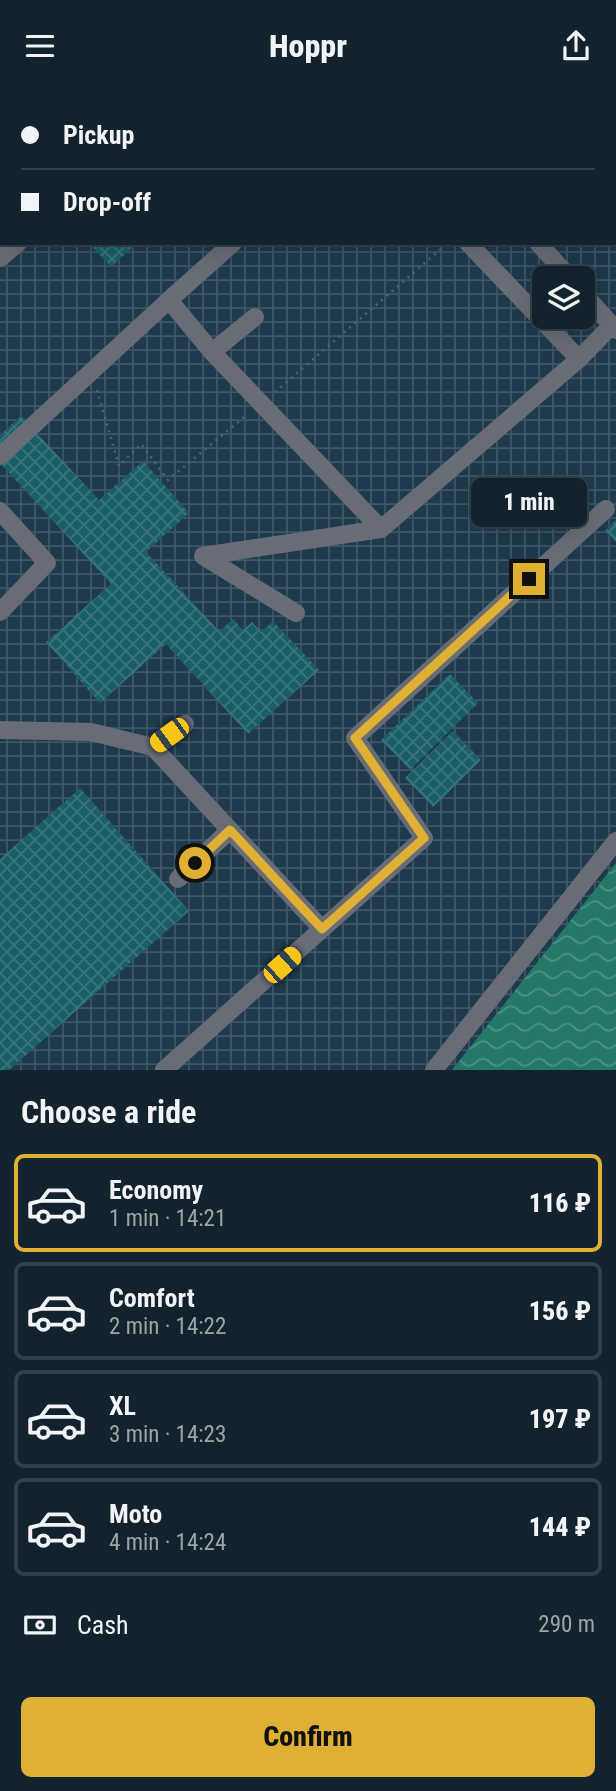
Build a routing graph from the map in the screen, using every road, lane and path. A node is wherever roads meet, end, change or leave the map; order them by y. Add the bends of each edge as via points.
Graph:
1 (16, 245) edge
2 (231, 245) edge
3 (445, 245) edge
4 (470, 245) edge
5 (540, 245) edge
6 (0, 258) edge
7 (559, 266) edge
8 (169, 300) junction
9 (595, 307) edge
10 (255, 317) dead end
11 (614, 328) edge
12 (212, 352) junction
13 (579, 359) junction
14 (91, 371) junction
15 (261, 403) junction
16 (0, 456) edge
17 (606, 509) dead end
18 (0, 511) edge
19 (381, 529) junction
20 (0, 612) edge
21 (296, 613) dead end
22 (185, 724) dead end
23 (0, 730) edge
24 (153, 747) junction
25 (230, 830) junction
26 (616, 841) edge
27 (178, 879) dead end
28 (322, 929) junction
29 (164, 1070) edge
30 (434, 1070) edge

1 - 6 street
2 - 8 street
3 - 15 path
4 - 13 street
5 - 7 street
8 - 12 street
8 - 14 street
9 - 11 street
10 - 12 street
11 - 13 street
12 - 15 street
13 - 19 street
14 - 15 path via 119,466 141,445 168,480
14 - 16 street
15 - 19 street
17 - 28 street via 355,738 424,838
18 - 20 street via 47,563
19 - 21 street via 203,556
22 - 24 street
23 - 24 street via 91,731
24 - 25 street
25 - 27 street
25 - 28 street
26 - 30 street
28 - 29 street

